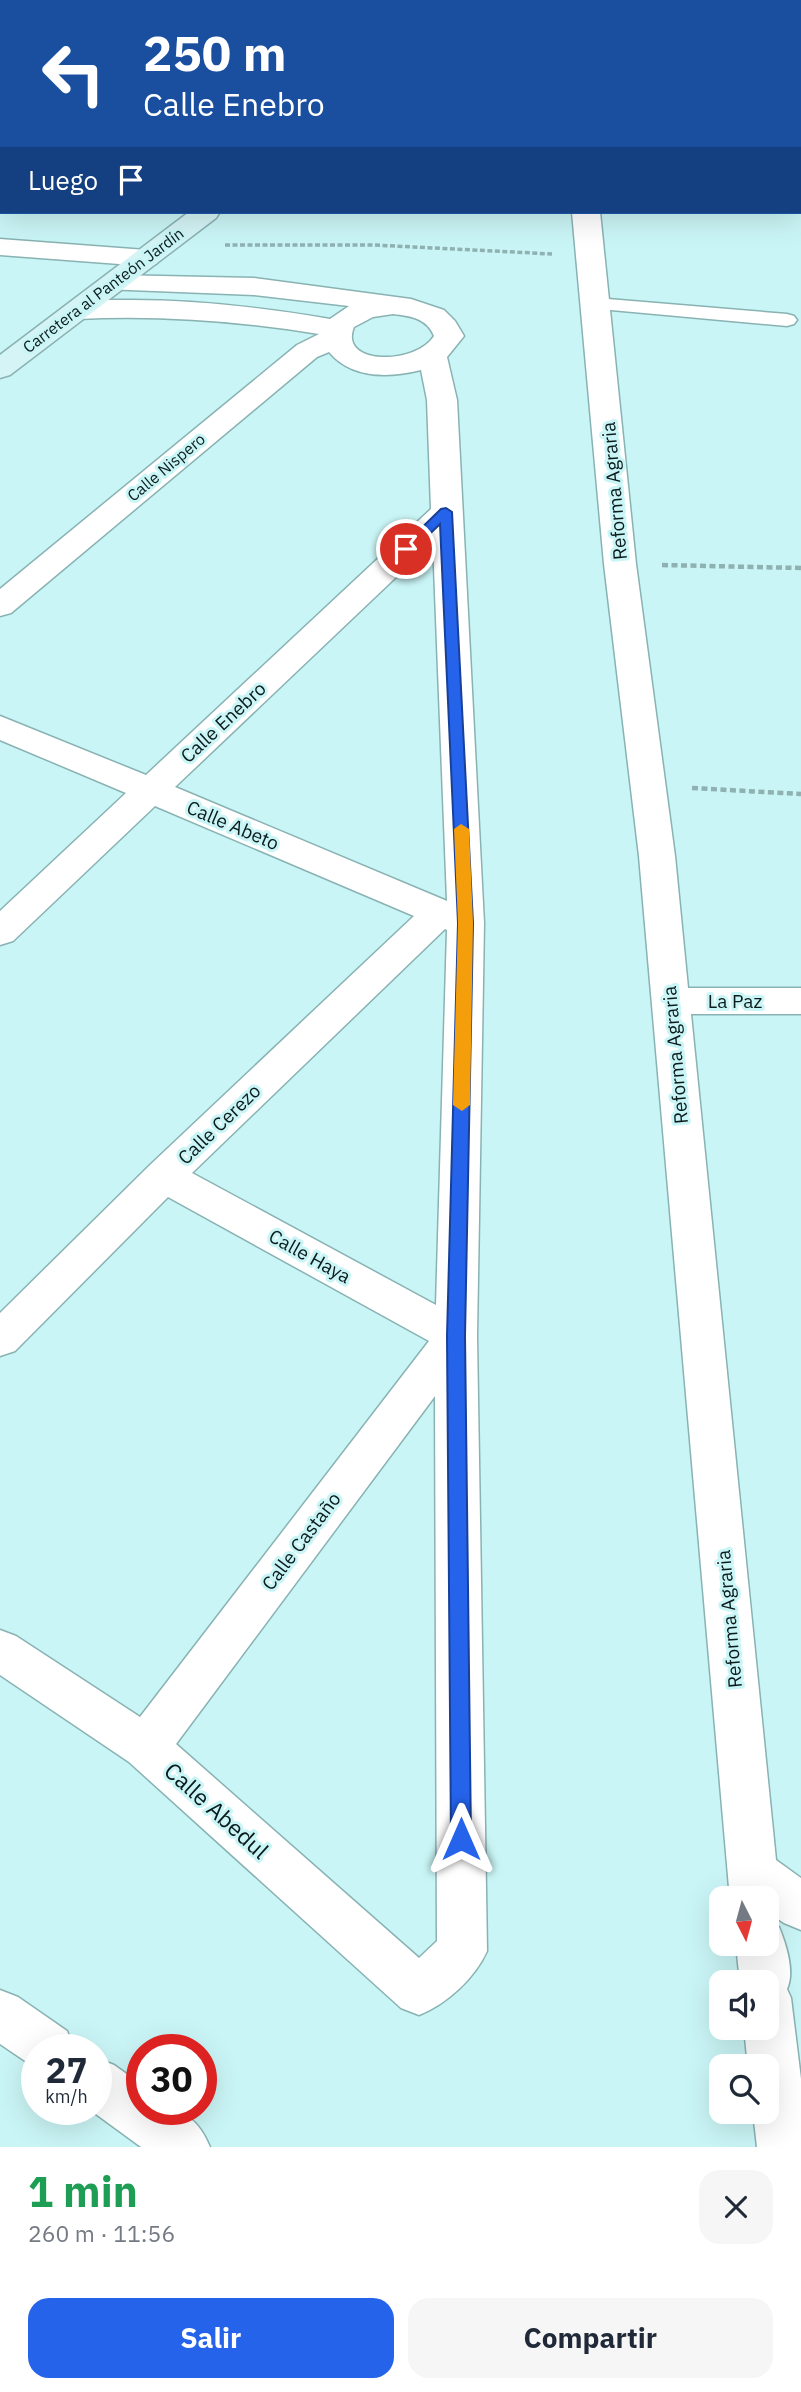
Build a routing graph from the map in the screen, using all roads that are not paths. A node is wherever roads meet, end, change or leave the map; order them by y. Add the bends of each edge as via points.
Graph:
1 (203, 214) edge
2 (586, 214) edge
3 (0, 247) edge
4 (155, 251) junction
5 (114, 283) junction
6 (596, 304) junction
7 (393, 305) junction
8 (78, 310) junction
9 (787, 320) dead end
10 (337, 333) junction
11 (433, 358) junction
12 (0, 369) edge
13 (446, 512) junction
14 (0, 606) edge
15 (0, 727) edge
16 (150, 790) junction
17 (453, 918) junction
18 (0, 932) edge
19 (669, 1001) junction
20 (801, 1001) edge
21 (164, 1176) junction
22 (456, 1336) junction
23 (0, 1339) edge
24 (0, 1650) edge
25 (146, 1747) junction
26 (754, 1885) edge
27 (801, 1906) edge
28 (0, 2014) edge
29 (28, 2034) edge
30 (771, 2040) edge
31 (112, 2095) edge
32 (184, 2147) edge
33 (783, 2147) edge

1 - 4 main road, Carretera al Panteón Jardín
2 - 6 street, Reforma Agraria
3 - 4 street
4 - 5 main road, Carretera al Panteón Jardín
5 - 7 street via 252,285
5 - 8 main road, Carretera al Panteón Jardín
6 - 9 lane
6 - 19 street, Reforma Agraria
7 - 10 street, Calle Nispero via 359,312 346,319
7 - 11 street via 424,310 445,324 449,336 445,348
8 - 10 street via 200,310 282,319
8 - 12 main road, Carretera al Panteón Jardín
10 - 11 street via 341,348 372,364 404,365
10 - 14 street, Calle Nispero via 307,351
11 - 13 street via 442,400
13 - 16 street, Calle Enebro
13 - 17 street
15 - 16 street, Calle Abeto
16 - 17 street, Calle Abeto
16 - 18 street, Calle Enebro
17 - 21 street, Calle Cerezo
17 - 22 street
19 - 20 street, La Paz
19 - 26 street, Reforma Agraria
21 - 22 street, Calle Haya
21 - 23 street, Calle Cerezo
22 - 25 street, Calle Castaño
22 - 25 street, Calle Abedul via 462,1951 419,1991
24 - 25 street, Calle Abedul
26 - 27 street
28 - 29 street
30 - 33 street
31 - 32 street

